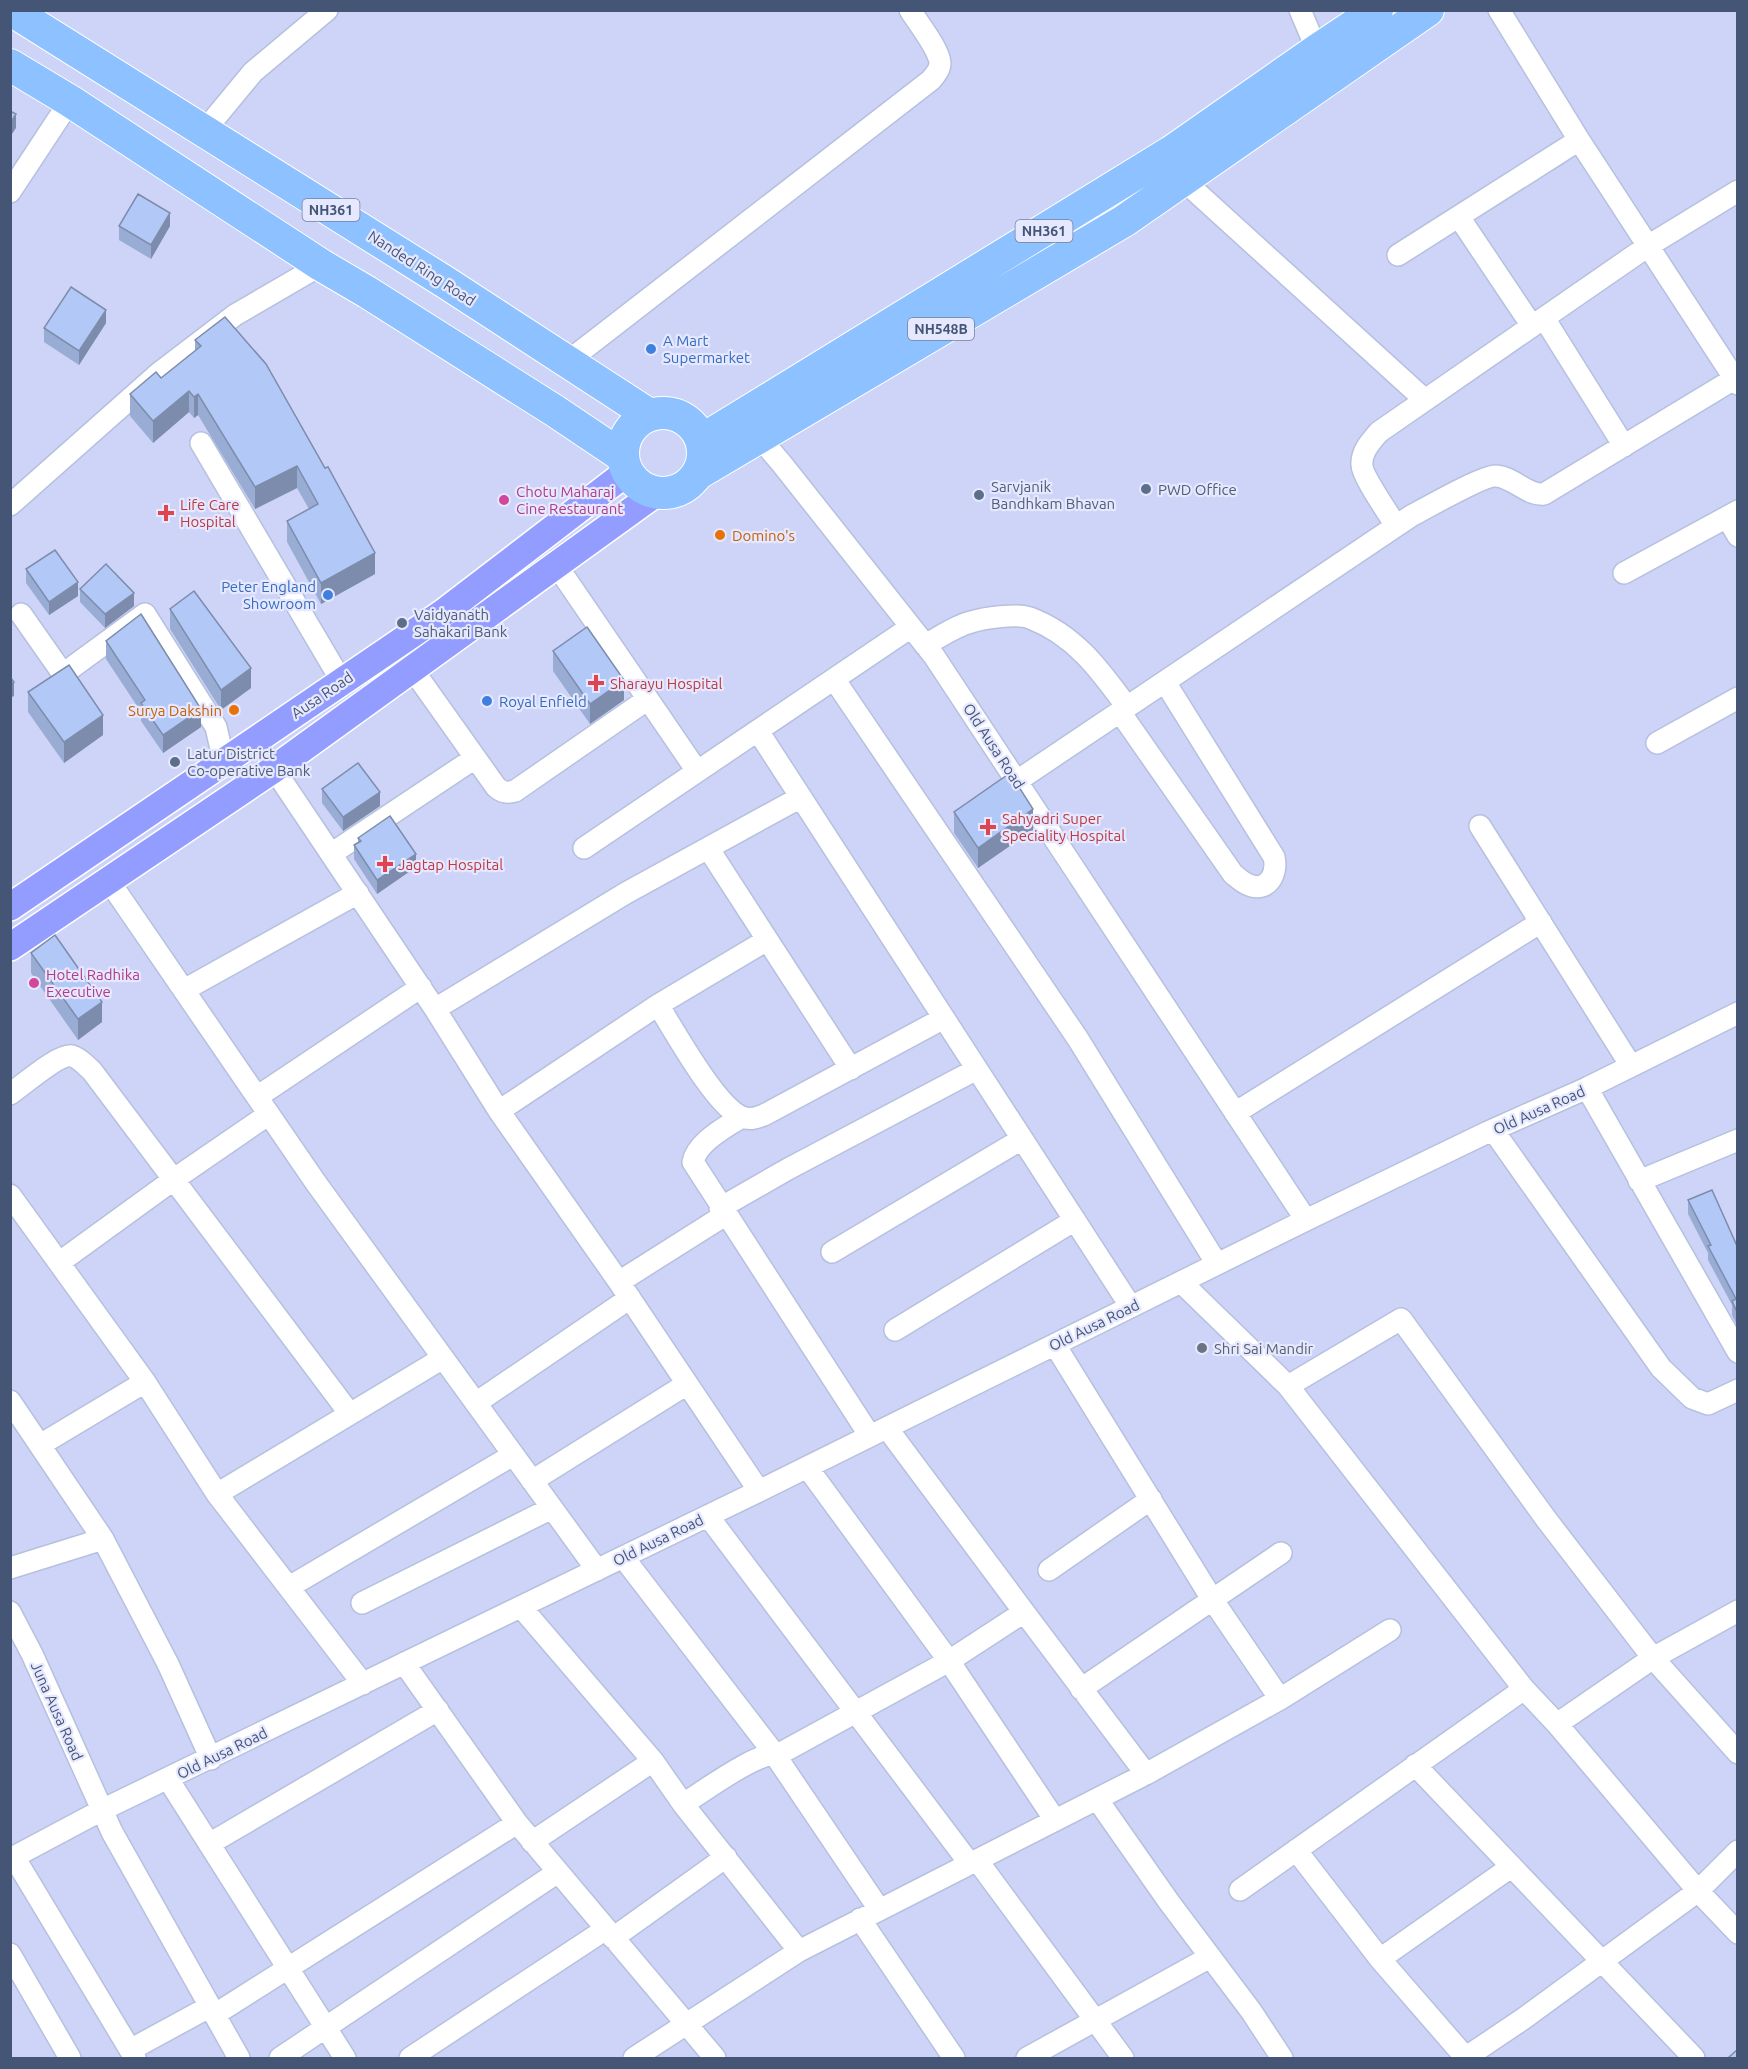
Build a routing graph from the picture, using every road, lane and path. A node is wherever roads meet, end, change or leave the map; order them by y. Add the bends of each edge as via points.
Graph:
1 (11, 10) edge
2 (327, 10) edge
3 (910, 10) edge
4 (1300, 10) edge
5 (1377, 10) edge
6 (1428, 10) edge
7 (1498, 10) edge
8 (1317, 50) junction
9 (10, 65) edge
10 (70, 101) junction
11 (205, 130) junction
12 (1579, 140) junction
13 (1183, 180) junction
14 (1737, 191) edge
15 (10, 192) edge
16 (1459, 217) junction
17 (1648, 246) junction
18 (1398, 255) dead end
19 (321, 265) junction
20 (1538, 322) junction
21 (567, 362) junction
22 (1736, 382) edge
23 (1425, 400) junction
24 (648, 414) junction
25 (759, 437) junction
26 (702, 440) junction
27 (201, 443) dead end
28 (1624, 446) junction
29 (624, 464) junction
30 (699, 473) junction
31 (656, 493) junction
32 (10, 505) edge
33 (1732, 514) edge
34 (1396, 526) junction
35 (1737, 536) edge
36 (557, 566) junction
37 (1624, 573) dead end
38 (21, 614) dead end
39 (911, 627) junction
40 (925, 645) junction
41 (413, 670) junction
42 (834, 679) junction
43 (342, 682) junction
44 (1165, 682) junction
45 (1737, 698) edge
46 (648, 699) junction
47 (1123, 710) junction
48 (758, 731) junction
49 (1657, 743) dead end
50 (475, 758) junction
51 (224, 762) junction
52 (274, 769) junction
53 (697, 771) junction
54 (1017, 782) junction
55 (801, 797) junction
56 (1480, 826) dead end
57 (584, 848) dead end
58 (708, 848) junction
59 (331, 854) junction
60 (109, 881) junction
61 (358, 893) junction
62 (10, 907) edge
63 (1541, 922) junction
64 (767, 940) junction
65 (10, 947) edge
66 (421, 987) junction
67 (184, 990) junction
68 (658, 1005) junction
69 (435, 1009) junction
70 (1737, 1013) edge
71 (944, 1018) junction
72 (1632, 1066) junction
73 (851, 1069) junction
74 (977, 1069) junction
75 (1587, 1088) junction
76 (10, 1094) edge
77 (263, 1106) junction
78 (500, 1111) junction
79 (1235, 1113) junction
80 (741, 1117) junction
81 (1493, 1130) junction
82 (1022, 1139) junction
83 (1737, 1140) edge
84 (173, 1180) junction
85 (1639, 1181) junction
86 (10, 1195) edge
87 (723, 1211) junction
88 (1075, 1220) junction
89 (1306, 1220) junction
90 (832, 1252) dead end
91 (60, 1262) junction
92 (1217, 1264) junction
93 (1181, 1282) junction
94 (624, 1290) junction
95 (1131, 1307) junction
96 (895, 1330) dead end
97 (1055, 1345) junction
98 (1737, 1352) edge
99 (443, 1358) junction
100 (145, 1382) junction
101 (687, 1384) junction
102 (1288, 1386) junction
103 (1737, 1390) edge
104 (10, 1401) edge
105 (476, 1403) junction
106 (350, 1414) junction
107 (878, 1432) junction
108 (40, 1445) junction
109 (513, 1455) junction
110 (807, 1467) junction
111 (532, 1481) junction
112 (759, 1491) junction
113 (218, 1494) junction
114 (1151, 1499) junction
115 (552, 1508) junction
116 (708, 1516) junction
117 (103, 1539) junction
118 (1281, 1553) dead end
119 (623, 1557) junction
120 (10, 1569) edge
121 (597, 1570) junction
122 (1049, 1570) dead end
123 (289, 1587) junction
124 (1212, 1599) junction
125 (362, 1602) dead end
126 (521, 1607) junction
127 (1737, 1611) edge
128 (10, 1612) edge
129 (1024, 1612) junction
130 (1390, 1630) dead end
131 (1653, 1658) junction
132 (949, 1661) junction
133 (404, 1662) junction
134 (363, 1684) junction
135 (1081, 1689) junction
136 (1524, 1689) junction
137 (1280, 1699) junction
138 (438, 1710) junction
139 (854, 1712) junction
140 (1557, 1724) junction
141 (773, 1752) junction
142 (1737, 1753) edge
143 (211, 1759) junction
144 (653, 1761) junction
145 (1415, 1765) junction
146 (1146, 1774) junction
147 (168, 1779) junction
148 (1097, 1799) junction
149 (683, 1804) junction
150 (102, 1810) junction
151 (1055, 1820) junction
152 (517, 1823) junction
153 (532, 1842) junction
154 (209, 1844) junction
155 (1296, 1850) junction
156 (1737, 1851) edge
157 (726, 1857) junction
158 (12, 1858) edge
159 (973, 1862) junction
160 (1511, 1867) junction
161 (558, 1872) junction
162 (1240, 1890) dead end
163 (1698, 1891) junction
164 (879, 1910) junction
165 (860, 1919) junction
166 (609, 1933) junction
167 (1737, 1933) edge
168 (799, 1951) junction
169 (10, 1954) edge
170 (1210, 1957) junction
171 (1380, 1959) junction
172 (1601, 1962) junction
173 (287, 1968) junction
174 (211, 2011) junction
175 (1095, 2020) junction
176 (687, 2025) junction
177 (325, 2028) junction
178 (133, 2054) edge
179 (70, 2058) edge
180 (239, 2058) edge
181 (280, 2058) edge
182 (345, 2058) edge
183 (410, 2058) edge
184 (634, 2058) edge
185 (715, 2058) edge
186 (954, 2058) edge
187 (1027, 2058) edge
188 (1123, 2058) edge
189 (1282, 2058) edge
190 (1466, 2058) edge
191 (1694, 2058) edge

1 - 11 highway, Nanded Ring Road / NH361
2 - 11 street via 253,72
3 - 21 street via 940,63 931,80
4 - 8 street
5 - 8 highway, NH361
6 - 13 highway, NH548B
7 - 12 street
8 - 26 highway, NH361 via 1171,153
9 - 10 highway
10 - 15 street
10 - 19 highway
11 - 21 highway, Nanded Ring Road / NH361
12 - 16 street
12 - 17 street
13 - 23 street
13 - 25 highway, NH548B via 1124,221
14 - 17 street
16 - 18 street
16 - 20 street
17 - 20 street
17 - 22 street
19 - 29 highway via 496,373
19 - 32 street via 235,315 159,373
20 - 23 street
20 - 28 street
21 - 24 highway, Nanded Ring Road / NH361
22 - 28 street
23 - 34 street via 1379,432 1365,448 1361,465
24 - 26 highway via 664,411 681,415
24 - 29 highway via 633,424 624,438
25 - 30 highway
25 - 39 street, Old Ausa Road
26 - 30 highway via 704,457
27 - 43 street
28 - 34 street via 1544,494 1537,495 1495,476
29 - 31 highway via 639,486
29 - 43 main road, Ausa Road via 443,613
30 - 31 highway via 688,486 672,493
31 - 36 main road
33 - 35 street
33 - 37 street
34 - 44 street
36 - 41 main road
36 - 46 street
38 - 51 street via 63,674 145,614 216,727
39 - 40 street, Old Ausa Road
39 - 42 street
40 - 47 street via 969,622 1028,617 1067,639 1094,662
40 - 54 street, Old Ausa Road
41 - 50 street
41 - 52 main road
42 - 48 street
42 - 92 street via 1078,1039
43 - 51 main road, Ausa Road
44 - 47 street
44 - 47 street via 1274,857 1276,868 1268,883 1251,886 1224,864
45 - 49 street
46 - 50 street via 515,790 502,792
46 - 53 street
47 - 54 street
48 - 53 street
48 - 55 street
50 - 59 street
51 - 62 main road, Ausa Road
52 - 59 street
52 - 60 main road
53 - 57 street
54 - 79 street, Old Ausa Road
55 - 58 street
55 - 71 street
56 - 63 street
58 - 64 street
58 - 69 street
59 - 61 street
60 - 65 main road
60 - 67 street
61 - 66 street
61 - 67 street
63 - 72 street
63 - 79 street
64 - 68 street
64 - 73 street
66 - 69 street
66 - 77 street
67 - 77 street
68 - 78 street
68 - 80 street via 713,1090
69 - 78 street
70 - 72 street, Old Ausa Road
71 - 73 street
71 - 74 street
72 - 75 street, Old Ausa Road
73 - 80 street via 764,1115
74 - 82 street
74 - 87 street via 788,1169
75 - 81 street, Old Ausa Road
75 - 85 street
76 - 84 street via 60,1058 72,1056 92,1071
77 - 84 street
77 - 99 street
78 - 94 street
79 - 89 street, Old Ausa Road
80 - 87 street via 694,1155 693,1162
81 - 89 street, Old Ausa Road
81 - 103 street via 1661,1368 1692,1398 1708,1404
82 - 88 street
82 - 90 street
83 - 85 street
84 - 91 street
84 - 106 street
85 - 98 street
86 - 91 street
87 - 94 street
87 - 107 street
88 - 95 street
88 - 96 street
89 - 92 street, Old Ausa Road
91 - 100 street
92 - 93 street, Old Ausa Road
93 - 95 street, Old Ausa Road
93 - 102 street
94 - 101 street
94 - 105 street
95 - 97 street, Old Ausa Road
97 - 107 street, Old Ausa Road
97 - 114 street
99 - 105 street
99 - 106 street
100 - 108 street
100 - 113 street
101 - 111 street
101 - 112 street
102 - 131 street via 1401,1318 1546,1519
102 - 136 street
104 - 108 street
105 - 109 street
106 - 113 street
107 - 110 street, Old Ausa Road
107 - 129 street
108 - 117 street
109 - 111 street
109 - 123 street
110 - 112 street, Old Ausa Road
110 - 132 street
111 - 115 street
112 - 116 street, Old Ausa Road
113 - 123 street
114 - 122 street
114 - 124 street
115 - 121 street
115 - 125 street
116 - 119 street, Old Ausa Road
116 - 139 street
117 - 120 street
117 - 143 street via 168,1664
118 - 124 street
119 - 121 street, Old Ausa Road
119 - 141 street
121 - 126 street, Old Ausa Road
123 - 134 street
124 - 135 street
124 - 137 street
126 - 133 street, Old Ausa Road
126 - 144 street
127 - 131 street
128 - 150 street, Juna Ausa Road
129 - 132 street
129 - 135 street
130 - 137 street
131 - 140 street
131 - 142 street
132 - 139 street
132 - 151 street
133 - 134 street, Old Ausa Road
133 - 138 street
134 - 143 street, Old Ausa Road
135 - 146 street
136 - 140 street
136 - 145 street
137 - 146 street
138 - 152 street
138 - 154 street
139 - 141 street via 781,1752
139 - 159 street
140 - 163 street
141 - 149 street
141 - 164 street
143 - 147 street, Old Ausa Road
144 - 149 street
144 - 153 street
145 - 155 street
145 - 160 street
146 - 148 street
147 - 150 street, Old Ausa Road
147 - 154 street
148 - 151 street
148 - 170 street
149 - 157 street
150 - 158 street, Old Ausa Road
150 - 174 street, Juna Ausa Road
151 - 159 street
152 - 153 street
152 - 173 street
153 - 161 street
154 - 173 street
155 - 162 street
155 - 171 street
156 - 163 street
157 - 166 street
157 - 168 street
158 - 178 street
159 - 164 street
159 - 175 street
160 - 171 street
160 - 172 street
161 - 166 street
161 - 177 street
163 - 167 street
163 - 172 street
164 - 165 street
165 - 168 street
165 - 186 street
166 - 176 street
166 - 183 street
168 - 176 street
169 - 179 street
170 - 175 street
170 - 189 street
171 - 190 street
172 - 190 street
172 - 191 street
173 - 174 street
173 - 177 street
174 - 178 street
174 - 180 street, Juna Ausa Road
175 - 187 street
175 - 188 street
176 - 184 street
176 - 185 street
177 - 181 street
177 - 182 street

